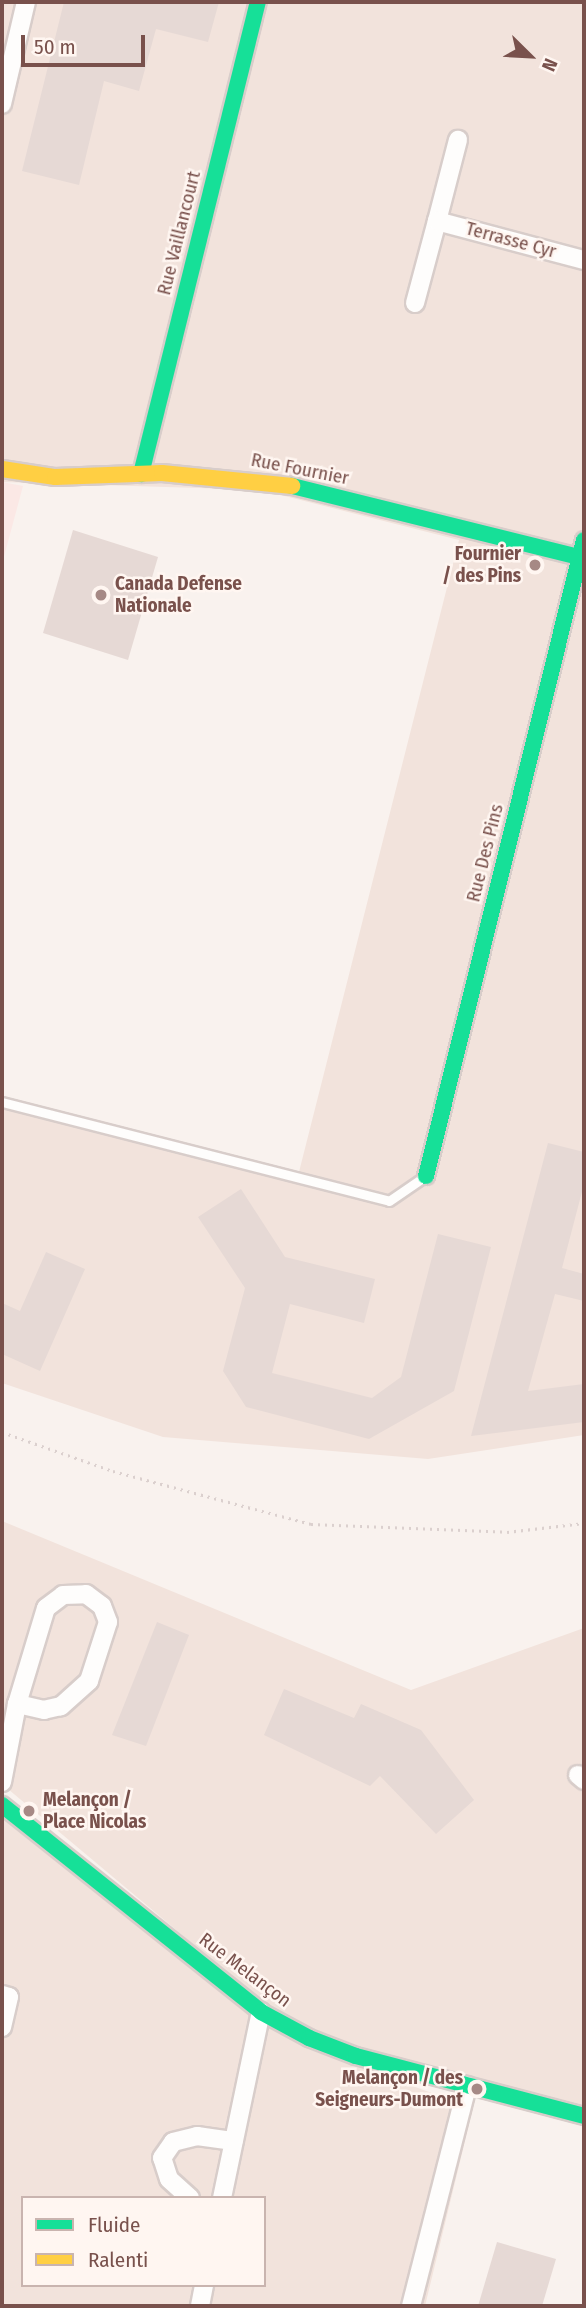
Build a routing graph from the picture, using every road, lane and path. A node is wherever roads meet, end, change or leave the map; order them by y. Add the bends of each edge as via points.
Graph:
1 (26, 2) edge
2 (258, 2) edge
3 (2, 104) edge
4 (458, 140) dead end
5 (437, 221) junction
6 (584, 260) edge
7 (415, 303) dead end
8 (2, 469) edge
9 (141, 474) junction
10 (584, 540) edge
11 (582, 557) edge
12 (2, 1102) edge
13 (426, 1175) joint
14 (2, 1432) edge
15 (584, 1524) edge
16 (17, 1704) junction
17 (2, 1782) edge
18 (2, 1805) edge
19 (2, 1995) edge
20 (261, 2012) junction
21 (2, 2027) edge
22 (467, 2086) junction
23 (584, 2116) edge
24 (234, 2141) junction
25 (188, 2196) edge
26 (222, 2196) edge
27 (204, 2287) edge
28 (200, 2306) edge
29 (411, 2306) edge

1 - 3 street
2 - 9 street, Rue Vaillancourt
4 - 5 street
5 - 6 street, Terrasse Cyr
5 - 7 street
8 - 9 street, Rue Fournier via 55,477
9 - 11 street, Rue Fournier via 267,480
10 - 11 street, Rue Des Pins
11 - 13 street, Rue Des Pins
12 - 13 lane via 389,1201
14 - 15 path via 113,1471 311,1524 507,1532
16 - 16 street via 46,1608 63,1595 86,1594 102,1606 108,1622 89,1681 61,1706 44,1710
16 - 17 street
18 - 20 street, Rue Melançon
19 - 21 street via 9,1997
20 - 22 street, Rue Melançon via 356,2056
20 - 24 street
22 - 23 street, Rue Melançon
22 - 29 street
24 - 25 street via 197,2136 173,2142 162,2158 169,2179
24 - 26 street
27 - 28 street

